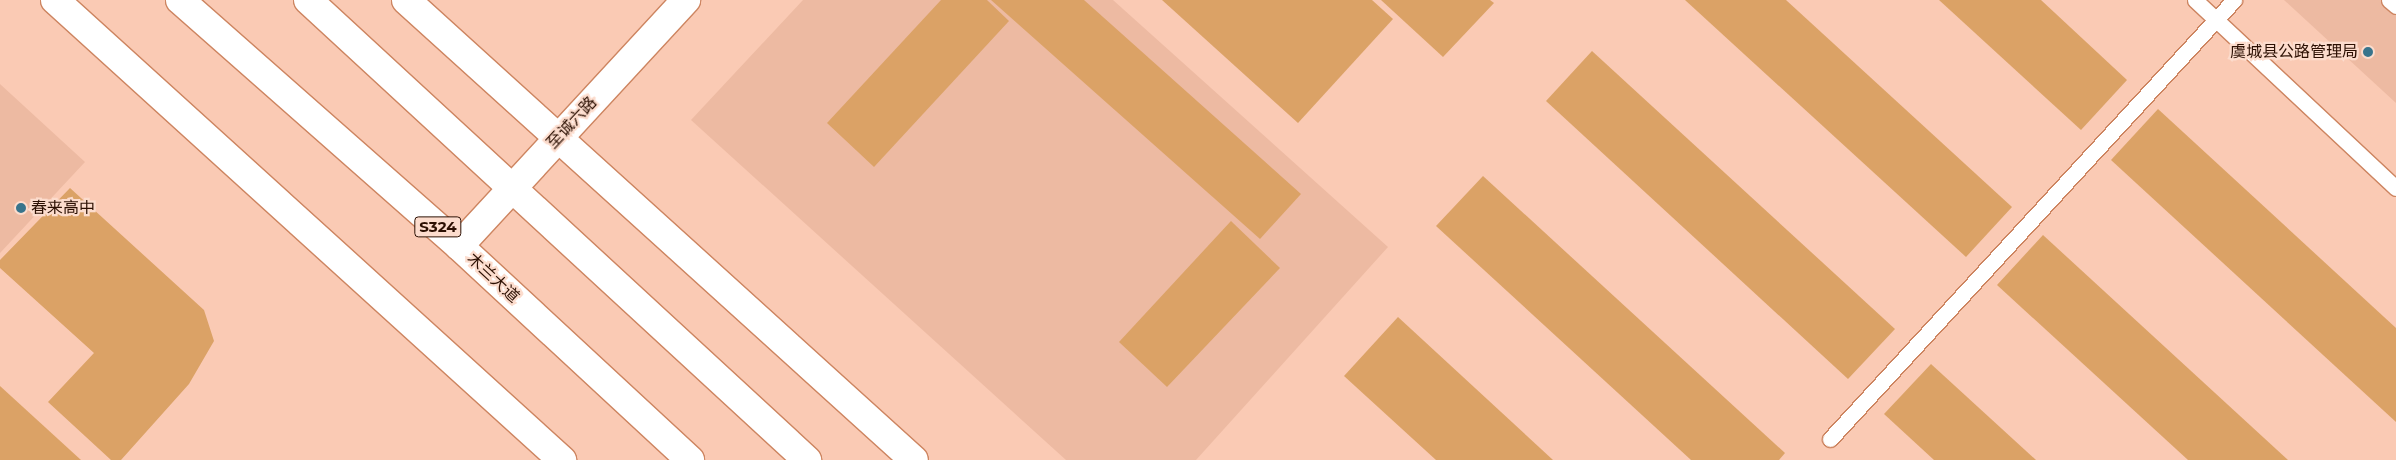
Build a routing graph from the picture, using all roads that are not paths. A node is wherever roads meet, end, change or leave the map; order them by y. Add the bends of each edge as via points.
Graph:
1 (55, 0) edge
2 (180, 0) edge
3 (308, 0) edge
4 (406, 0) edge
5 (686, 0) edge
6 (2196, 0) edge
7 (2234, 0) edge
8 (2389, 0) edge
9 (2396, 6) edge
10 (2216, 20) junction
11 (559, 138) junction
12 (513, 187) junction
13 (2396, 188) edge
14 (459, 246) junction
15 (1830, 439) dead end
16 (562, 460) edge
17 (690, 460) edge
18 (807, 460) edge
19 (914, 460) edge

1 - 16 main road
2 - 14 main road, 木兰大道 / S324
3 - 12 main road
4 - 11 main road
5 - 11 main road, 至诚六路
6 - 10 lane
7 - 10 lane
8 - 9 lane
10 - 13 lane
10 - 15 lane
11 - 12 main road, 至诚六路
11 - 19 main road
12 - 14 main road, 至诚六路
12 - 18 main road
14 - 17 main road, 木兰大道 / S324

